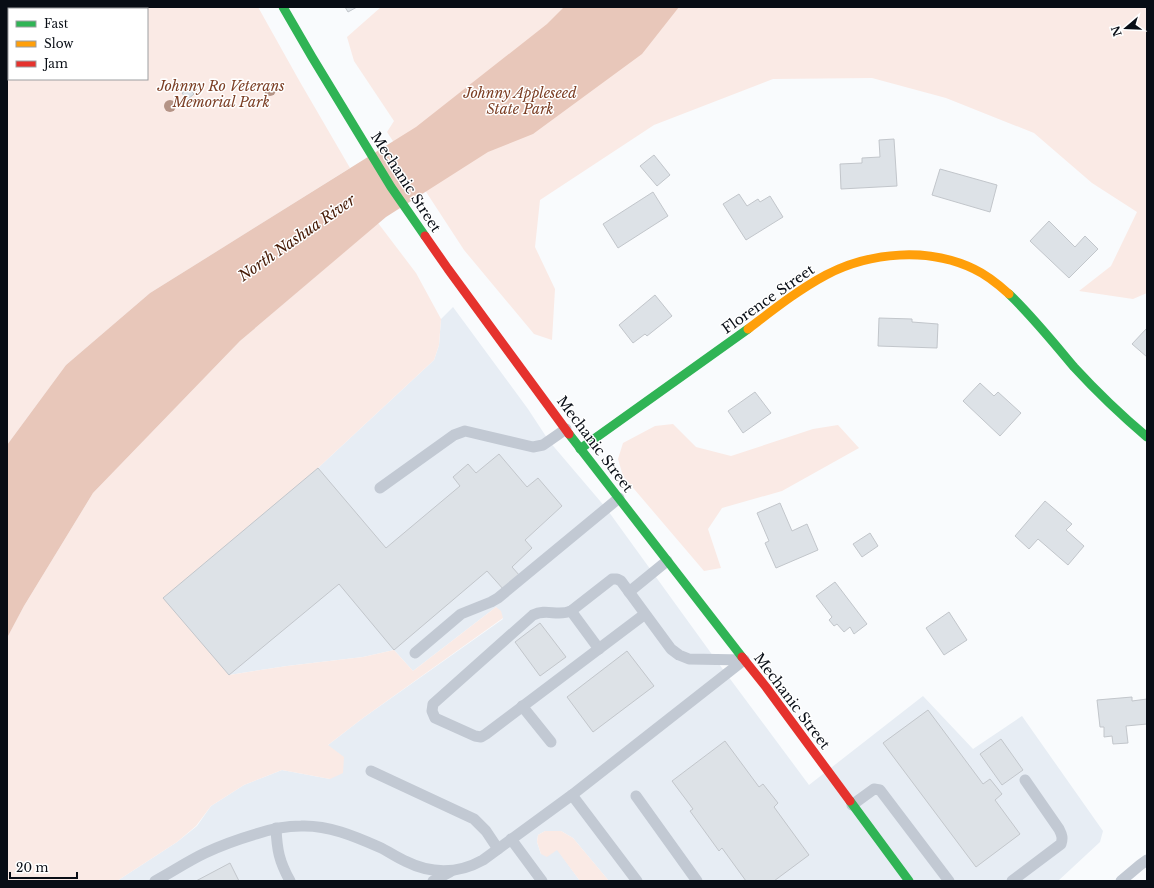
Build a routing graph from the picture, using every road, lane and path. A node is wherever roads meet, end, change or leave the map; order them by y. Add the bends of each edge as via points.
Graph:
1 (283, 7) edge
2 (566, 429) junction
3 (1147, 437) edge
4 (580, 449) junction
5 (380, 488) dead end
6 (619, 498) junction
7 (667, 560) junction
8 (628, 592) junction
9 (571, 611) junction
10 (645, 614) junction
11 (599, 649) junction
12 (415, 653) dead end
13 (744, 660) junction
14 (522, 706) junction
15 (551, 742) dead end
16 (371, 771) dead end
17 (1025, 780) dead end
18 (572, 795) junction
19 (636, 796) dead end
20 (852, 804) junction
21 (276, 828) junction
22 (511, 839) junction
23 (498, 849) junction
24 (1147, 860) edge
25 (453, 871) junction
26 (155, 881) edge
27 (290, 881) edge
28 (433, 881) edge
29 (542, 881) edge
30 (637, 881) edge
31 (698, 881) edge
32 (908, 881) edge
33 (949, 881) edge
34 (1012, 881) edge
35 (1121, 881) edge

1 - 2 main road, Mechanic Street via 391,186 448,269
2 - 4 main road, Mechanic Street
2 - 5 lane via 543,445 533,447 465,431 454,435
3 - 4 main road, Florence Street via 1097,391 1031,317 993,280 961,263 942,258 904,255 858,263 837,270 813,283
4 - 6 main road, Mechanic Street
6 - 7 main road, Mechanic Street
6 - 12 lane via 498,598 461,614
7 - 8 lane
7 - 13 main road, Mechanic Street
8 - 9 lane via 621,581 612,579
8 - 10 lane
9 - 11 lane
9 - 14 lane via 539,612 533,615 433,704 432,711 435,718 475,736 481,736
10 - 11 lane
10 - 13 lane via 679,655 700,660
11 - 14 lane
13 - 18 lane
13 - 20 main road, Mechanic Street
14 - 15 lane
16 - 23 lane via 474,819
17 - 34 lane via 1059,829 1063,840
18 - 22 lane
18 - 30 lane
19 - 31 lane
20 - 32 main road, Mechanic Street
20 - 33 lane via 874,788 880,790
21 - 25 lane via 315,826 335,830 355,836 420,867
21 - 26 lane via 205,853
21 - 27 lane via 279,856
22 - 23 lane
22 - 29 lane
23 - 25 lane via 470,866
24 - 35 lane
25 - 28 lane

